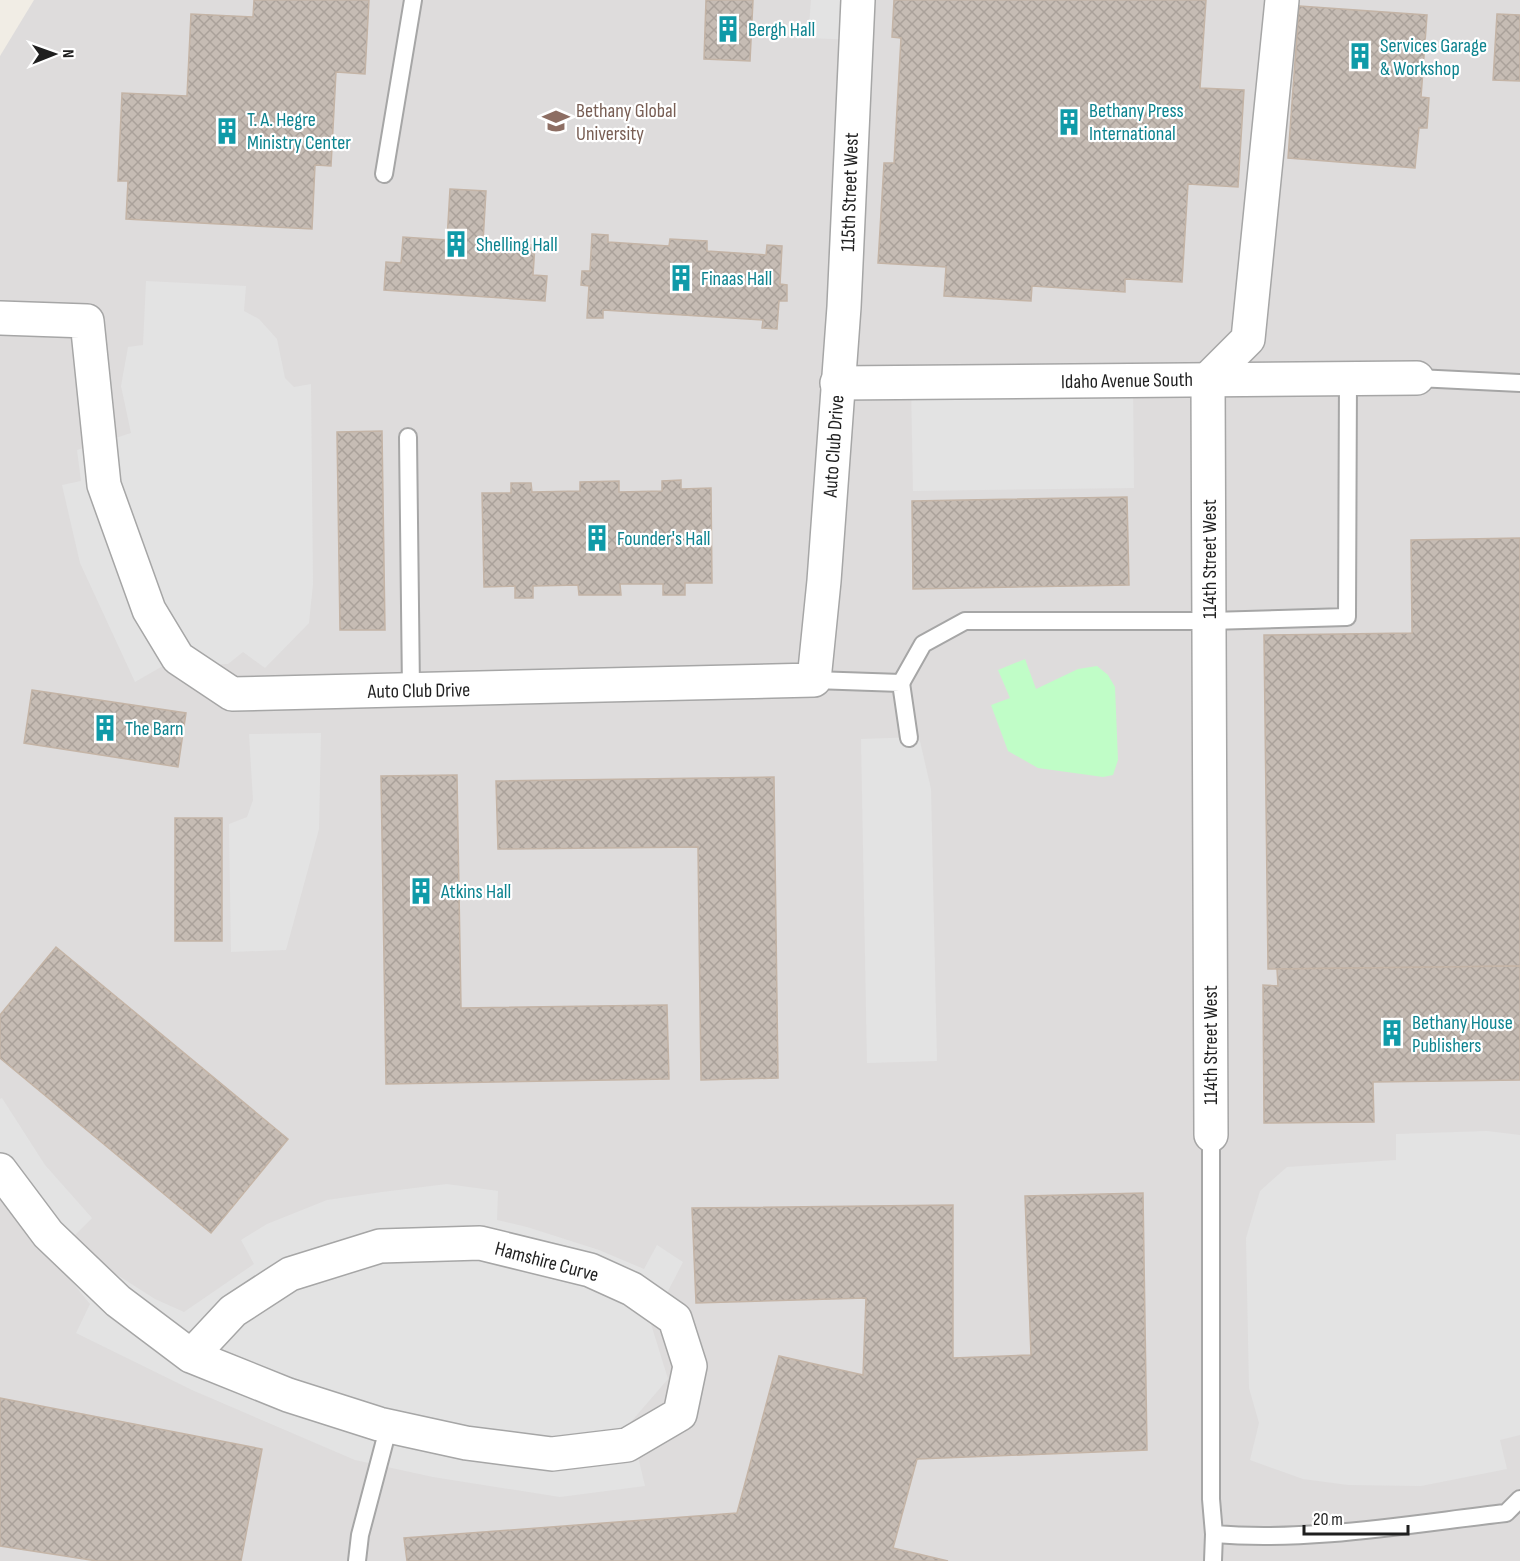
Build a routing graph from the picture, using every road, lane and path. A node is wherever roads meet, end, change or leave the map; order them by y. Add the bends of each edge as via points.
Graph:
1 (413, 0) edge
2 (858, 0) edge
3 (1282, 0) edge
4 (384, 174) dead end
5 (0, 318) edge
6 (1348, 378) junction
7 (1417, 378) joint
8 (1208, 380) junction
9 (837, 383) junction
10 (1520, 383) edge
11 (408, 437) dead end
12 (1210, 621) junction
13 (814, 680) junction
14 (901, 682) junction
15 (411, 690) junction
16 (909, 738) dead end
17 (1211, 1135) joint
18 (0, 1170) edge
19 (191, 1356) junction
20 (389, 1425) junction
21 (1520, 1499) edge
22 (1214, 1534) junction
23 (357, 1561) edge
24 (1213, 1561) edge

1 - 4 lane
2 - 9 street, 115th Street West
3 - 8 street via 1248,339
5 - 15 street, Auto Club Drive via 87,321 104,485 149,610 178,658 232,694
6 - 7 street, Idaho Avenue South
6 - 8 street, Idaho Avenue South
6 - 12 lane via 1347,617
7 - 10 lane
8 - 9 street, Idaho Avenue South
8 - 12 street, 114th Street West
9 - 13 street, Auto Club Drive
11 - 15 lane
12 - 14 lane via 965,621 923,644
12 - 17 street, 114th Street West
13 - 14 lane
13 - 15 street, Auto Club Drive
14 - 16 lane
17 - 22 lane
18 - 19 street, Hamshire Curve via 55,1240 118,1301
19 - 20 street, Hamshire Curve via 288,1395
19 - 20 street, Hamshire Curve via 233,1311 290,1274 380,1246 480,1243 590,1270 632,1289 675,1320 690,1366 680,1414 627,1445 552,1454 466,1443
20 - 23 lane via 360,1535
21 - 22 lane via 1506,1513 1359,1530 1256,1537
22 - 24 lane

